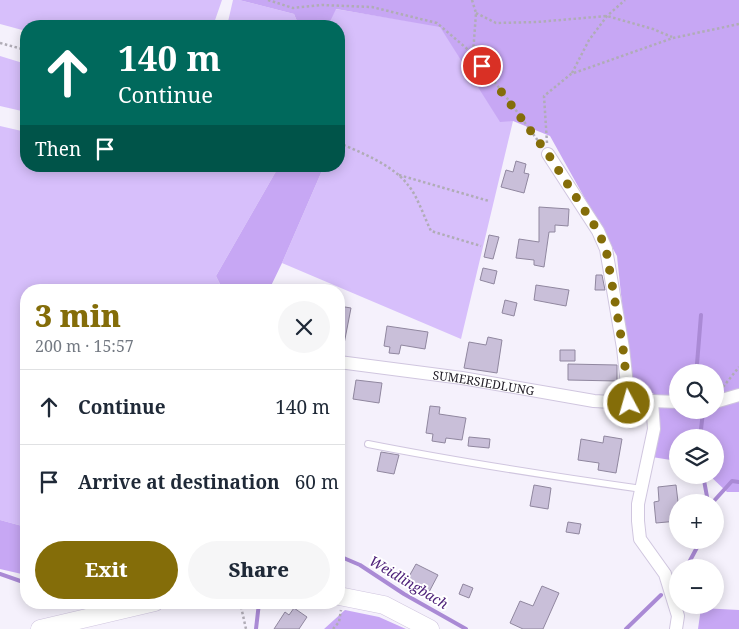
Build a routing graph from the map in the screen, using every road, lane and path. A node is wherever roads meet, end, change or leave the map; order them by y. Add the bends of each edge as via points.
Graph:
1 (268, 0) edge
2 (324, 0) edge
3 (472, 0) edge
4 (625, 0) edge
5 (322, 5) junction
6 (476, 12) junction
7 (607, 16) junction
8 (739, 24) edge
9 (673, 38) junction
10 (0, 43) edge
11 (20, 48) edge
12 (473, 54) junction
13 (571, 74) junction
14 (345, 146) edge
15 (548, 154) junction
16 (398, 175) junction
17 (489, 201) dead end
18 (481, 246) dead end
19 (345, 363) edge
20 (739, 366) edge
21 (724, 385) edge
22 (739, 395) edge
23 (724, 399) edge
24 (652, 400) junction
25 (669, 401) edge
26 (629, 403) junction
27 (368, 444) dead end
28 (642, 489) junction
29 (345, 597) edge
30 (125, 609) edge
31 (242, 609) edge
32 (342, 609) edge
33 (40, 629) edge
34 (246, 629) edge
35 (333, 629) edge
36 (430, 629) edge
37 (676, 629) edge

1 - 5 path via 293,8
2 - 5 path
3 - 6 path
4 - 7 path
5 - 12 path via 372,7 437,23
6 - 7 path via 496,23
6 - 12 path
7 - 9 path
7 - 13 path via 589,40
8 - 9 path
9 - 13 path
10 - 11 path
12 - 15 path
13 - 15 path via 544,96
14 - 16 path
15 - 26 street via 598,231 606,249
16 - 17 path
16 - 18 path via 409,186 431,231
19 - 26 street, SUMERSIEDLUNG via 462,378 594,401
20 - 21 path
22 - 23 street
24 - 25 street, SUMERSIEDLUNG
24 - 26 street, SUMERSIEDLUNG
24 - 28 street via 654,429
27 - 28 lane
28 - 37 street via 638,504 640,539 665,574 678,616
29 - 36 main road via 384,605
30 - 33 main road
31 - 34 path
32 - 35 path via 339,622

